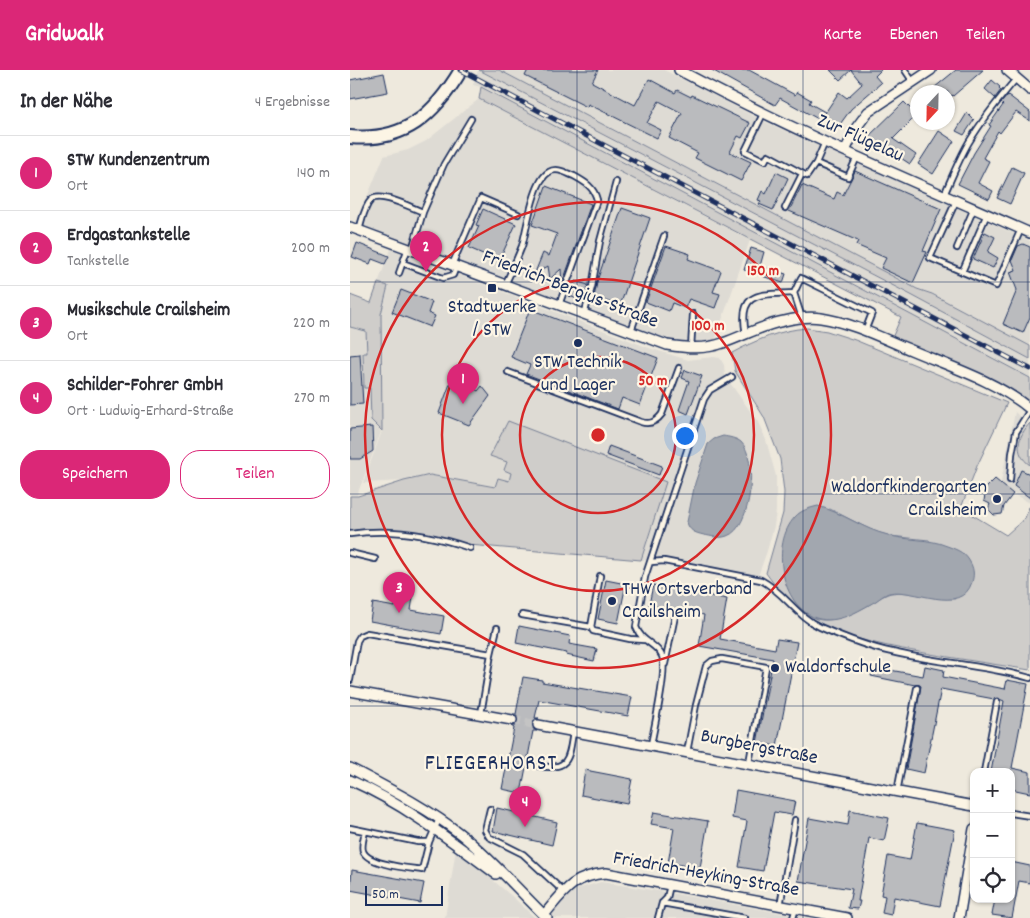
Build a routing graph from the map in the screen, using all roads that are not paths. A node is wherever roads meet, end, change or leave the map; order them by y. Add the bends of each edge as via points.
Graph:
1 (461, 70) edge
2 (679, 70) edge
3 (905, 70) edge
4 (931, 70) edge
5 (1007, 70) edge
6 (1016, 80) junction
7 (912, 82) junction
8 (1030, 90) edge
9 (763, 114) junction
10 (471, 118) dead end
11 (350, 137) edge
12 (825, 142) junction
13 (845, 151) junction
14 (857, 157) junction
15 (816, 163) junction
16 (802, 174) junction
17 (616, 182) dead end
18 (944, 195) junction
19 (956, 200) junction
20 (785, 208) dead end
21 (974, 208) junction
22 (423, 212) junction
23 (518, 214) dead end
24 (987, 214) junction
25 (354, 228) edge
26 (1026, 231) edge
27 (664, 236) dead end
28 (957, 248) dead end
29 (410, 249) junction
30 (403, 264) junction
31 (454, 266) junction
32 (962, 272) junction
33 (399, 274) dead end
34 (505, 285) junction
35 (794, 293) junction
36 (559, 305) junction
37 (584, 314) junction
38 (693, 314) dead end
39 (802, 318) junction
40 (865, 331) junction
41 (630, 332) junction
42 (746, 334) junction
43 (691, 348) junction
44 (680, 368) dead end
45 (508, 372) dead end
46 (732, 377) dead end
47 (1030, 409) edge
48 (1010, 480) dead end
49 (350, 534) edge
50 (470, 548) dead end
51 (350, 553) edge
52 (374, 559) dead end
53 (651, 562) junction
54 (600, 576) dead end
55 (522, 615) dead end
56 (675, 616) dead end
57 (591, 627) junction
58 (497, 628) dead end
59 (644, 640) junction
60 (491, 654) junction
61 (665, 665) junction
62 (1030, 678) edge
63 (350, 680) edge
64 (917, 688) dead end
65 (350, 691) edge
66 (998, 702) dead end
67 (481, 714) junction
68 (512, 720) tunnel mouth
69 (538, 725) tunnel mouth
70 (573, 732) junction
71 (651, 745) junction
72 (687, 752) junction
73 (749, 764) junction
74 (538, 766) dead end
75 (350, 768) edge
76 (985, 768) edge
77 (350, 780) edge
78 (897, 792) junction
79 (970, 805) edge
80 (490, 809) dead end
81 (1015, 813) edge
82 (1030, 816) edge
83 (796, 820) dead end
84 (436, 823) junction
85 (350, 828) edge
86 (365, 831) junction
87 (429, 842) junction
88 (970, 854) edge
89 (670, 885) junction
90 (564, 892) junction
91 (662, 903) junction
92 (780, 906) junction
93 (796, 908) junction
94 (545, 916) edge
95 (658, 918) edge
96 (745, 918) edge
97 (794, 918) edge
98 (848, 918) edge
99 (960, 918) edge

1 - 11 main road via 441,100 415,124 389,134
2 - 9 street, Zur Flügelau
3 - 7 lane
4 - 7 street
5 - 6 street
6 - 8 street
6 - 18 lane via 969,142
7 - 13 street via 868,112
9 - 12 street, Zur Flügelau
9 - 16 lane via 745,150 765,162 768,155
10 - 22 lane via 444,164
12 - 13 street, Zur Flügelau
12 - 15 lane
13 - 14 street, Zur Flügelau
14 - 15 lane via 848,177
14 - 18 street, Zur Flügelau
15 - 16 lane via 807,176
16 - 20 lane
17 - 37 lane
18 - 19 street, Zur Flügelau
19 - 21 street, Zur Flügelau
19 - 32 lane via 930,258
21 - 24 street, Zur Flügelau
21 - 28 lane
22 - 25 lane via 378,196 369,202
22 - 29 lane
23 - 31 lane via 481,198
24 - 26 street, Zur Flügelau
24 - 32 lane
25 - 29 street, Friedrich-Bergius-Straße
26 - 32 lane via 996,286
27 - 41 lane
29 - 30 lane
29 - 31 street, Friedrich-Bergius-Straße
30 - 31 lane via 443,278 453,275
30 - 33 lane
31 - 34 street, Friedrich-Bergius-Straße
34 - 36 street, Friedrich-Bergius-Straße
34 - 36 lane via 521,248 542,178 552,170 559,170 584,181 593,189 597,200
35 - 39 lane
35 - 40 lane via 800,278 872,312
35 - 42 lane via 751,299 744,313
36 - 37 street, Friedrich-Bergius-Straße
37 - 41 street, Friedrich-Bergius-Straße
38 - 43 lane
39 - 40 street, Friedrich-Bergius-Straße via 820,318
39 - 42 street, Friedrich-Bergius-Straße via 766,325
40 - 47 street, Friedrich-Bergius-Straße via 982,380
41 - 43 street, Friedrich-Bergius-Straße via 667,345
42 - 43 street, Friedrich-Bergius-Straße via 722,344
44 - 45 lane via 659,419 645,424
46 - 53 lane via 710,390 704,399
47 - 48 lane via 1016,432
49 - 50 lane via 396,532
51 - 52 lane
53 - 59 lane via 636,627
53 - 62 lane via 664,561 762,580 804,618 865,645
54 - 57 lane
55 - 57 lane
56 - 61 lane
57 - 59 lane via 596,633
58 - 60 lane
59 - 61 lane via 658,650
60 - 63 lane via 367,633 357,641
60 - 67 lane
61 - 71 lane
64 - 78 lane
65 - 67 street
66 - 76 lane
67 - 68 street
69 - 70 street, Burgbergstraße
70 - 71 street, Burgbergstraße
70 - 74 lane via 563,764 555,768
71 - 72 street, Burgbergstraße
72 - 73 street, Burgbergstraße
72 - 73 lane via 706,666 722,659 766,667
73 - 78 street, Burgbergstraße
75 - 84 street via 418,805
77 - 84 street
78 - 79 street, Burgbergstraße
80 - 90 lane via 486,830 489,837 523,854
81 - 82 lane
83 - 92 lane
84 - 87 lane
84 - 94 street
85 - 86 lane
86 - 87 lane
86 - 87 lane via 362,848 370,859 422,870
88 - 99 street
89 - 90 street, Friedrich-Heyking-Straße via 606,873 582,878
89 - 91 lane via 667,898
89 - 92 street, Friedrich-Heyking-Straße
90 - 94 street, Friedrich-Heyking-Straße
91 - 95 lane
91 - 96 lane
92 - 93 street, Friedrich-Heyking-Straße
93 - 97 lane
93 - 98 street, Friedrich-Heyking-Straße

